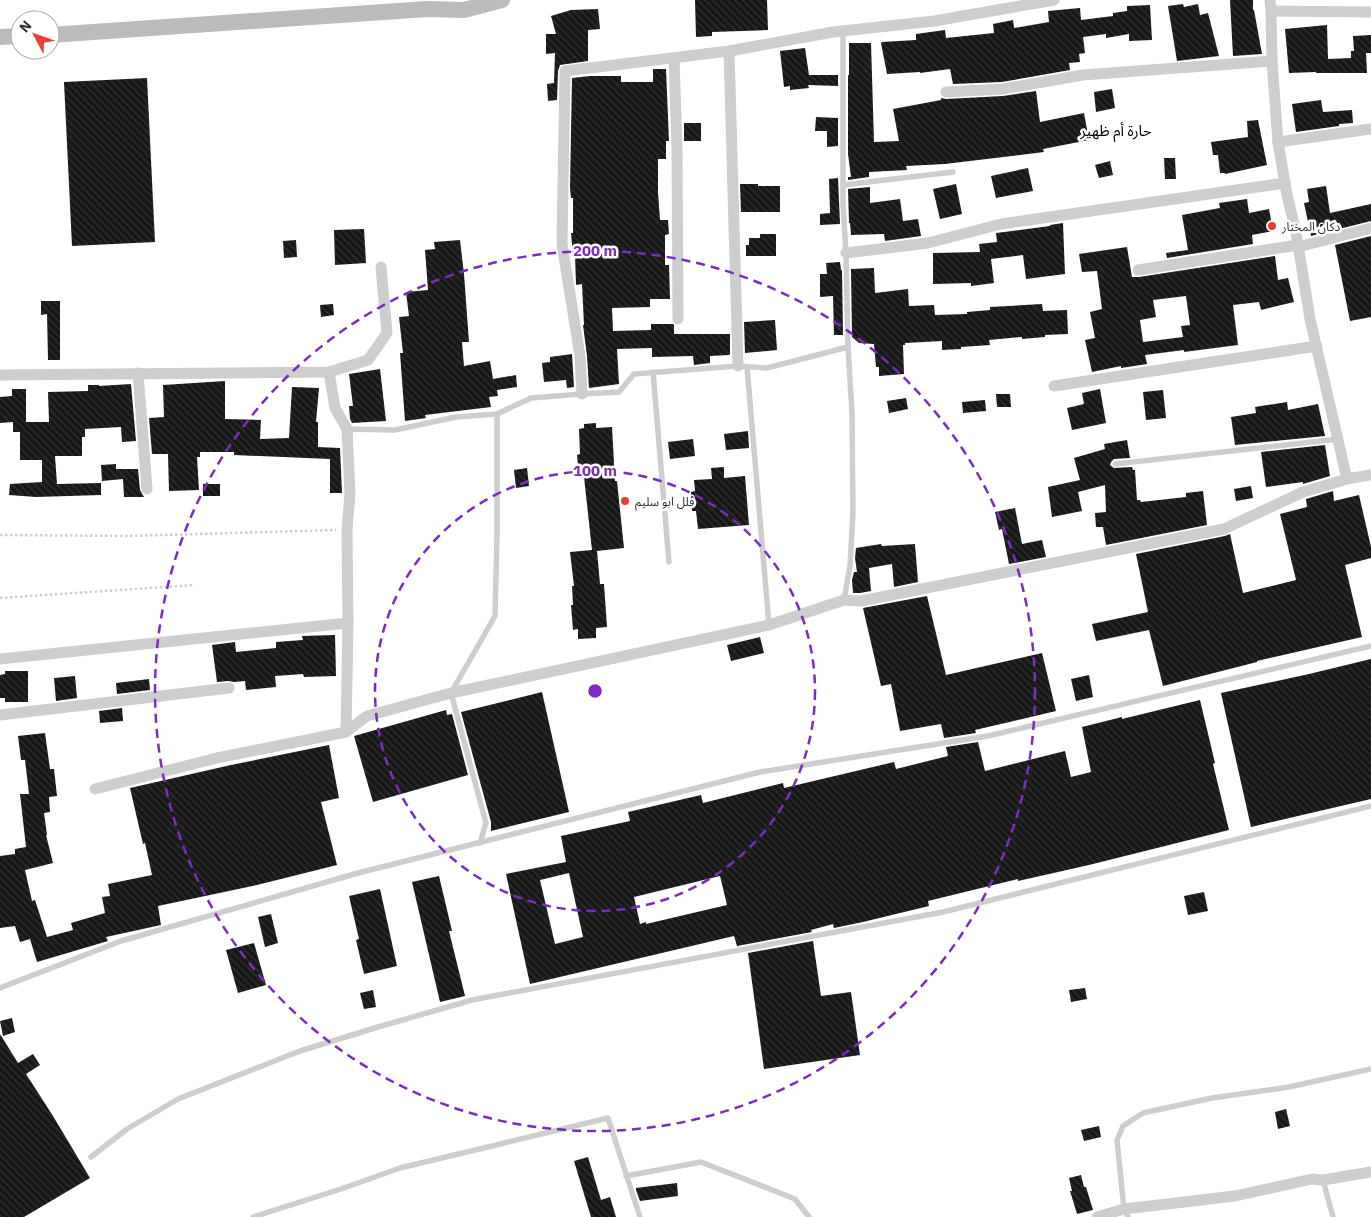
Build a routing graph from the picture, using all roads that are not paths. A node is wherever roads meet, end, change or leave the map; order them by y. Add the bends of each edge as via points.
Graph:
1 (502, 0) edge
2 (1054, 0) edge
3 (1271, 5) edge
4 (1371, 12) edge
5 (843, 30) junction
6 (60, 34) edge
7 (729, 52) junction
8 (674, 58) junction
9 (1272, 61) junction
10 (946, 92) dead end
11 (1371, 129) edge
12 (1278, 142) junction
13 (953, 172) dead end
14 (1285, 183) junction
15 (843, 185) junction
16 (1371, 228) edge
17 (1298, 246) junction
18 (846, 253) junction
19 (380, 267) dead end
20 (1138, 270) dead end
21 (678, 319) dead end
22 (1317, 346) junction
23 (848, 347) junction
24 (742, 367) junction
25 (329, 372) junction
26 (653, 372) junction
27 (138, 374) junction
28 (0, 375) edge
29 (1054, 386) dead end
30 (582, 394) junction
31 (497, 414) junction
32 (348, 429) junction
33 (1339, 439) junction
34 (1115, 464) dead end
35 (1371, 475) edge
36 (1347, 479) junction
37 (147, 489) dead end
38 (670, 562) dead end
39 (844, 600) junction
40 (348, 623) junction
41 (769, 625) junction
42 (1371, 646) edge
43 (0, 659) edge
44 (229, 688) dead end
45 (450, 693) junction
46 (0, 715) edge
47 (346, 732) junction
48 (95, 789) dead end
49 (1371, 806) edge
50 (480, 843) junction
51 (0, 988) edge
52 (1371, 1070) edge
53 (92, 1157) dead end
54 (1371, 1172) edge
55 (626, 1176) junction
56 (1323, 1180) junction
57 (1126, 1213) edge
58 (253, 1217) edge
59 (640, 1217) edge
60 (809, 1217) edge
61 (1097, 1217) edge
62 (1333, 1217) edge

1 - 6 street via 464,10 427,9
2 - 5 street via 934,21
3 - 4 street
3 - 9 street
5 - 7 street
5 - 15 lane
7 - 8 street
7 - 24 street
8 - 21 street
8 - 30 street via 565,71 562,244 580,356
9 - 10 street via 1083,75 1003,88
9 - 12 street
11 - 12 street
12 - 14 street
13 - 15 lane
14 - 17 street
14 - 18 street via 1001,224 928,243
15 - 18 lane
16 - 17 street
17 - 20 street
17 - 22 street
18 - 23 lane
19 - 25 street via 387,333 368,360
22 - 29 street
22 - 33 street
23 - 24 lane via 768,368
23 - 39 lane via 852,512 850,566
24 - 26 lane
24 - 41 lane
25 - 27 street
25 - 32 street via 335,408
26 - 30 lane via 634,374 619,392
26 - 38 lane
27 - 28 street
27 - 37 street
30 - 31 lane via 531,398
31 - 32 lane via 456,417 395,430
31 - 45 lane via 495,616
32 - 40 street
33 - 34 lane
33 - 36 street
35 - 36 street
36 - 39 street via 1303,492 1224,529 861,601
39 - 41 street
40 - 43 street
40 - 47 street
41 - 45 street
42 - 50 lane via 988,736 760,772
44 - 46 street
45 - 47 street via 367,716
45 - 50 lane via 486,823
47 - 48 street via 217,758
49 - 53 lane via 943,912 472,1000 300,1052 178,1099 127,1129
50 - 51 lane via 358,873 121,941
52 - 57 lane via 1144,1113 1123,1126 1117,1140
54 - 56 street
55 - 58 lane via 608,1118 400,1168
55 - 59 lane
55 - 60 lane via 701,1162 795,1199
56 - 57 street via 1312,1179 1234,1196
56 - 62 lane
57 - 61 street

